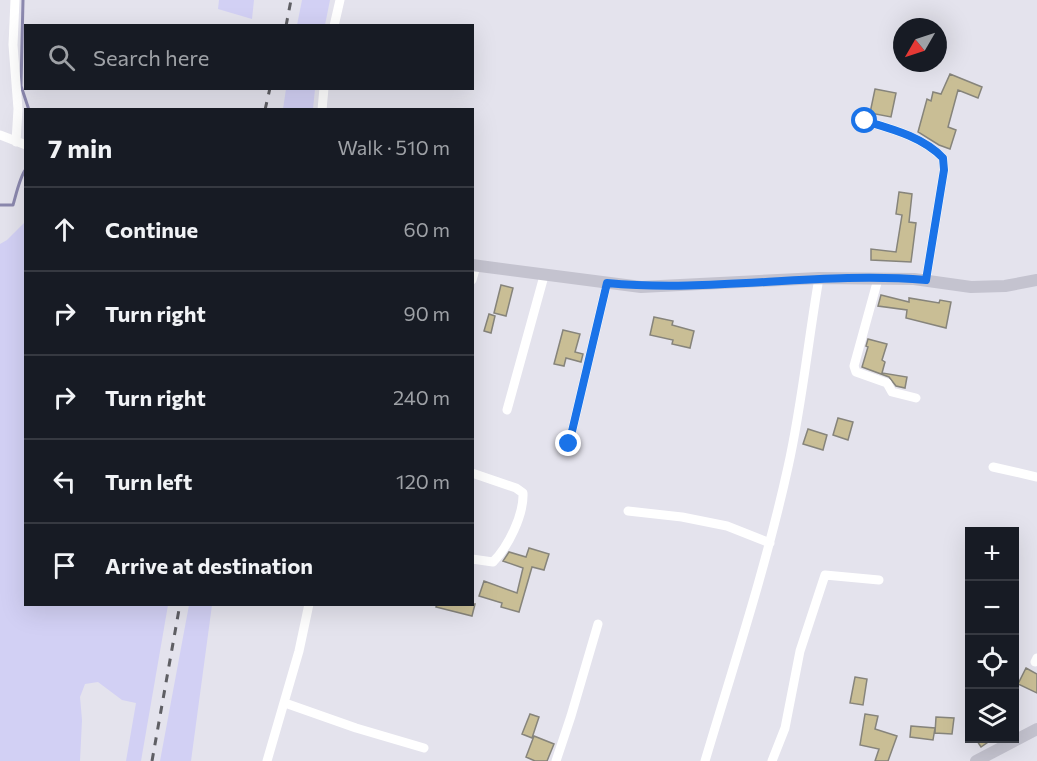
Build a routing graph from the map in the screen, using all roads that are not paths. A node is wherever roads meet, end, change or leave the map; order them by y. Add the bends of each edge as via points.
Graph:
1 (15, 0) edge
2 (340, 0) edge
3 (334, 24) edge
4 (324, 90) edge
5 (322, 108) edge
6 (865, 121) dead end
7 (0, 135) edge
8 (21, 144) edge
9 (474, 266) edge
10 (544, 276) junction
11 (819, 279) junction
12 (878, 279) junction
13 (926, 280) junction
14 (1037, 280) edge
15 (607, 283) junction
16 (916, 398) dead end
17 (507, 410) dead end
18 (569, 444) dead end
19 (993, 467) dead end
20 (474, 474) edge
21 (1037, 477) edge
22 (628, 511) dead end
23 (770, 543) junction
24 (474, 559) edge
25 (879, 580) dead end
26 (309, 606) edge
27 (598, 624) dead end
28 (285, 703) junction
29 (1037, 729) edge
30 (424, 748) dead end
31 (267, 761) edge
32 (556, 761) edge
33 (705, 761) edge
34 (772, 761) edge
35 (976, 761) edge

1 - 8 street via 13,45
2 - 3 street
4 - 5 street
6 - 13 street via 912,137 943,158
7 - 8 street
9 - 10 street
10 - 15 street
10 - 17 street
11 - 12 street
11 - 15 street via 683,286
11 - 23 street via 804,388
12 - 13 street
12 - 16 street via 854,366 856,372 887,383 892,392
13 - 14 street via 971,287
15 - 18 street
19 - 21 street
20 - 24 street via 523,493 511,535 497,558 493,562
22 - 23 street via 727,526
23 - 33 street
25 - 34 street via 825,574 800,651 785,728
26 - 28 street
27 - 32 street
28 - 30 street
28 - 31 street
29 - 35 street

